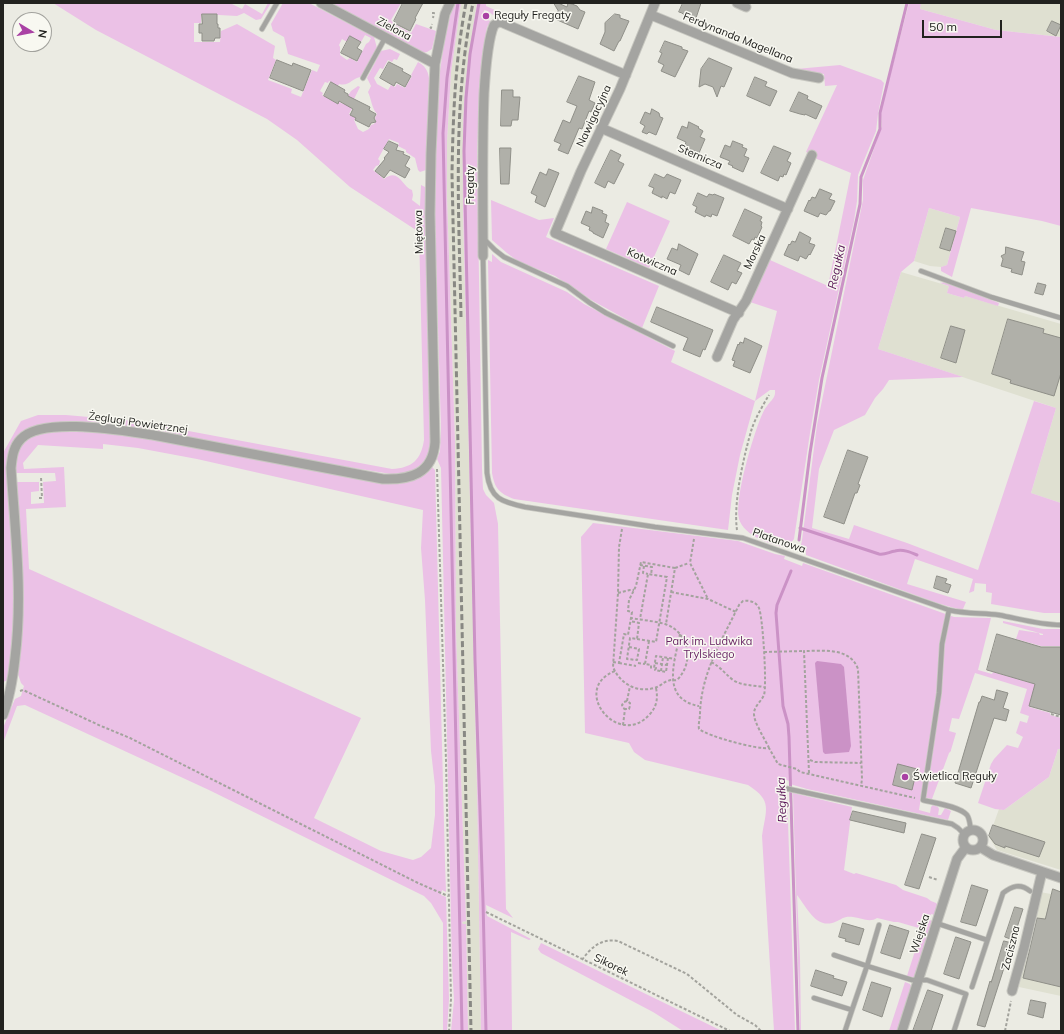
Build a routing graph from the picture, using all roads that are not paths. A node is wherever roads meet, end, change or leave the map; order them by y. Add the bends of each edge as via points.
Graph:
1 (277, 3) edge
2 (321, 3) edge
3 (450, 3) edge
4 (737, 3) edge
5 (746, 7) dead end
6 (653, 9) edge
7 (262, 29) dead end
8 (385, 38) junction
9 (436, 64) junction
10 (626, 75) junction
11 (363, 78) dead end
12 (819, 78) dead end
13 (601, 128) junction
14 (812, 155) dead end
15 (788, 208) junction
16 (555, 233) joint
17 (483, 237) junction
18 (483, 256) joint
19 (921, 271) dead end
20 (739, 313) junction
21 (1061, 318) edge
22 (673, 346) dead end
23 (717, 357) dead end
24 (431, 461) joint
25 (490, 489) joint
26 (949, 610) junction
27 (1061, 625) edge
28 (3, 715) edge
29 (784, 788) dead end
30 (968, 833) junction
31 (966, 847) junction
32 (980, 847) junction
33 (1042, 872) junction
34 (1061, 878) edge
35 (1030, 891) dead end
36 (936, 923) junction
37 (879, 925) dead end
38 (987, 940) junction
39 (834, 955) dead end
40 (866, 966) junction
41 (918, 981) junction
42 (972, 987) dead end
43 (1012, 992) road end
44 (814, 998) dead end
45 (852, 1010) junction
46 (845, 1031) edge
47 (902, 1031) edge
48 (954, 1031) edge

1 - 7 lane
2 - 8 street, Zielona
3 - 9 street, Miętowa via 445,14
4 - 5 street
6 - 10 street, Nawigacyjna
6 - 12 street, Ferdynanda Magellana via 792,73
8 - 9 street, Zielona
8 - 11 lane
9 - 24 street, Miętowa via 432,110 430,214 435,442
10 - 13 street, Nawigacyjna
10 - 17 street, Fregaty via 503,23 499,22 494,26 485,85
13 - 15 street, Sternicza
13 - 16 street, Nawigacyjna
14 - 15 street, Morska
15 - 20 street, Morska
16 - 20 street, Kotwiczna
17 - 18 street, Fregaty
17 - 22 lane via 504,257 567,286 606,313
18 - 25 lane, Fregaty via 487,473
19 - 21 lane via 991,297
20 - 23 street, Morska via 733,320
24 - 28 street, Żeglugi Powietrznej via 411,477 383,479 118,430 56,427 34,430 21,438 13,453 11,468 19,611 10,692
25 - 26 lane, Platanowa via 497,498 510,503 623,522 738,537
26 - 27 lane, Platanowa
26 - 30 lane via 942,644 923,800 962,811 969,818
29 - 30 lane via 952,824
30 - 31 street via 963,840
30 - 32 street via 978,832 982,836 983,842
31 - 32 street via 973,850
31 - 36 street, Wiejska via 957,859
32 - 33 street via 993,855
33 - 34 street
33 - 43 street, Zaciszna
35 - 38 lane via 1018,886 1003,893
36 - 38 lane
36 - 41 street, Wiejska
37 - 40 lane
38 - 42 lane
39 - 40 lane
40 - 41 lane
40 - 45 lane
41 - 47 street, Wiejska
41 - 48 lane via 927,980 966,994
44 - 45 lane
45 - 46 lane

